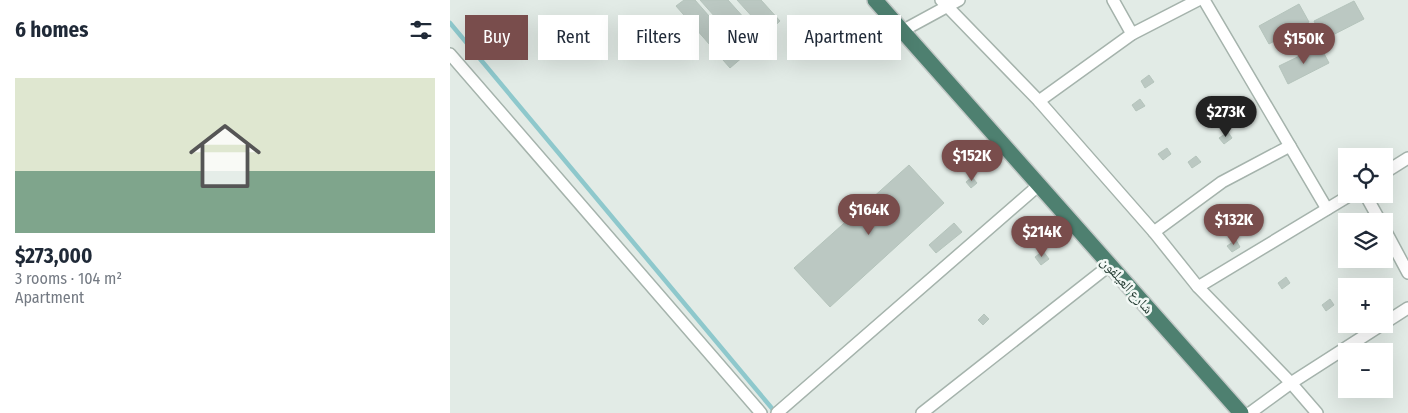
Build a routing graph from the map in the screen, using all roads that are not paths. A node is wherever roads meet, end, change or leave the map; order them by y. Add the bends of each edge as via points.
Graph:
1 (875, 0) edge
2 (959, 0) edge
3 (1113, 0) edge
4 (1198, 0) edge
5 (1204, 0) edge
6 (943, 3) edge
7 (902, 31) junction
8 (1132, 34) junction
9 (450, 54) edge
10 (1039, 101) junction
11 (1290, 146) junction
12 (1408, 158) edge
13 (1393, 168) edge
14 (1039, 185) junction
15 (1338, 202) edge
16 (1327, 209) junction
17 (1154, 232) junction
18 (1393, 245) edge
19 (1110, 265) junction
20 (1408, 273) edge
21 (1198, 287) junction
22 (1408, 308) edge
23 (1291, 384) junction
24 (761, 413) edge
25 (777, 413) edge
26 (922, 413) edge
27 (1241, 413) edge
28 (1250, 413) edge
29 (1317, 413) edge

1 - 7 highway, شارع العيلفون
2 - 6 street
3 - 8 street
4 - 8 street
5 - 11 street
6 - 7 street
6 - 10 street
7 - 14 highway, شارع العيلفون
8 - 10 street
9 - 24 street
10 - 17 street
11 - 16 street
11 - 17 street via 1222,182
12 - 13 street
14 - 19 highway, شارع العيلفون
14 - 25 street
15 - 16 street
16 - 21 street
17 - 21 street
18 - 20 street
19 - 26 street
19 - 27 highway, شارع العيلفون
21 - 23 street
22 - 23 street
23 - 28 street
23 - 29 street

